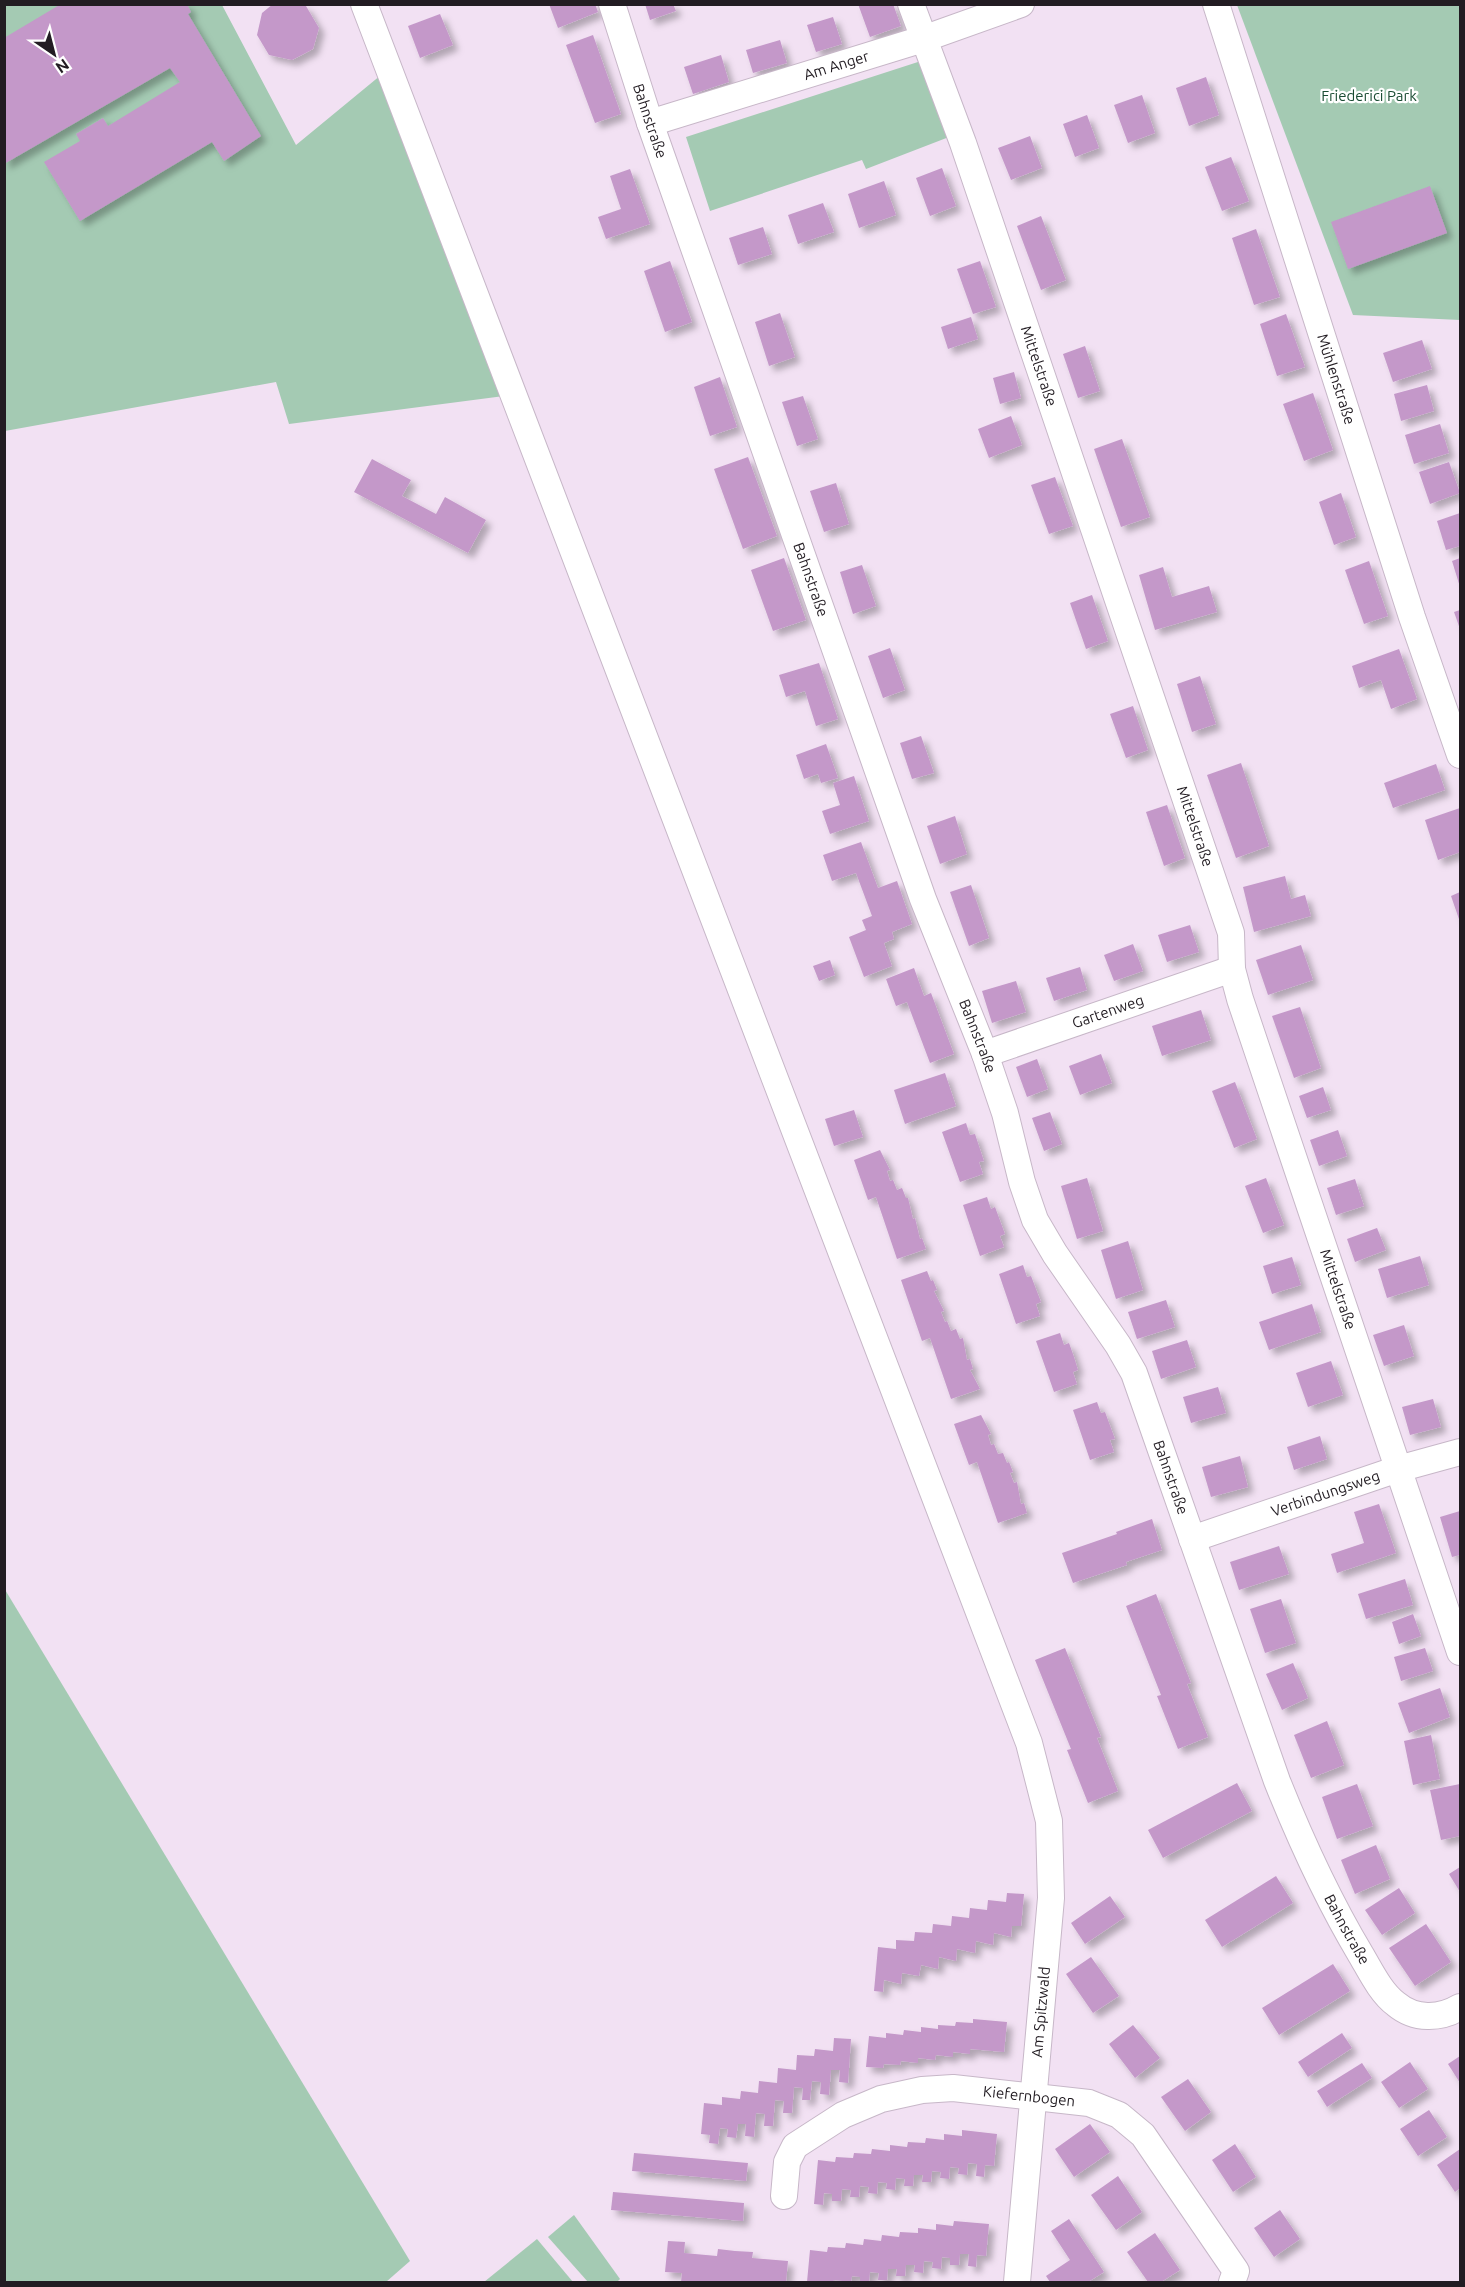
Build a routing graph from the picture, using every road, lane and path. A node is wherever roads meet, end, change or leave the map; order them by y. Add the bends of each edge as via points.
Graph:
1 (364, 4) edge
2 (612, 4) edge
3 (911, 4) edge
4 (1022, 4) edge
5 (1216, 4) edge
6 (923, 39) junction
7 (650, 123) junction
8 (1461, 755) edge
9 (1232, 969) junction
10 (985, 1054) junction
11 (1461, 1452) edge
12 (1398, 1469) junction
13 (1192, 1539) junction
14 (1461, 1652) edge
15 (1461, 2007) edge
16 (1033, 2096) junction
17 (784, 2196) dead end
18 (1017, 2283) edge
19 (1232, 2283) edge

1 - 16 street, Am Spitzwald via 1029,1743 1049,1821 1051,1898
2 - 7 street, Bahnstraße
3 - 6 street, Mittelstraße
4 - 6 street, Am Anger
5 - 8 street, Mühlenstraße via 1412,617
6 - 7 street, Am Anger
6 - 9 street, Mittelstraße via 963,144 1232,933
7 - 10 street, Bahnstraße via 919,888
9 - 10 street, Gartenweg
9 - 12 street, Mittelstraße
10 - 13 street, Bahnstraße via 1035,1220 1134,1373
11 - 12 street, Verbindungsweg
12 - 13 street, Verbindungsweg
12 - 14 street, Mittelstraße
13 - 15 street, Bahnstraße via 1277,1781 1348,1934 1387,1996 1401,2008 1425,2016
16 - 17 street, Kiefernbogen via 943,2088 902,2093 862,2106 795,2146 787,2162
16 - 18 street, Am Spitzwald
16 - 19 street, Kiefernbogen via 1099,2106 1136,2127 1236,2271

